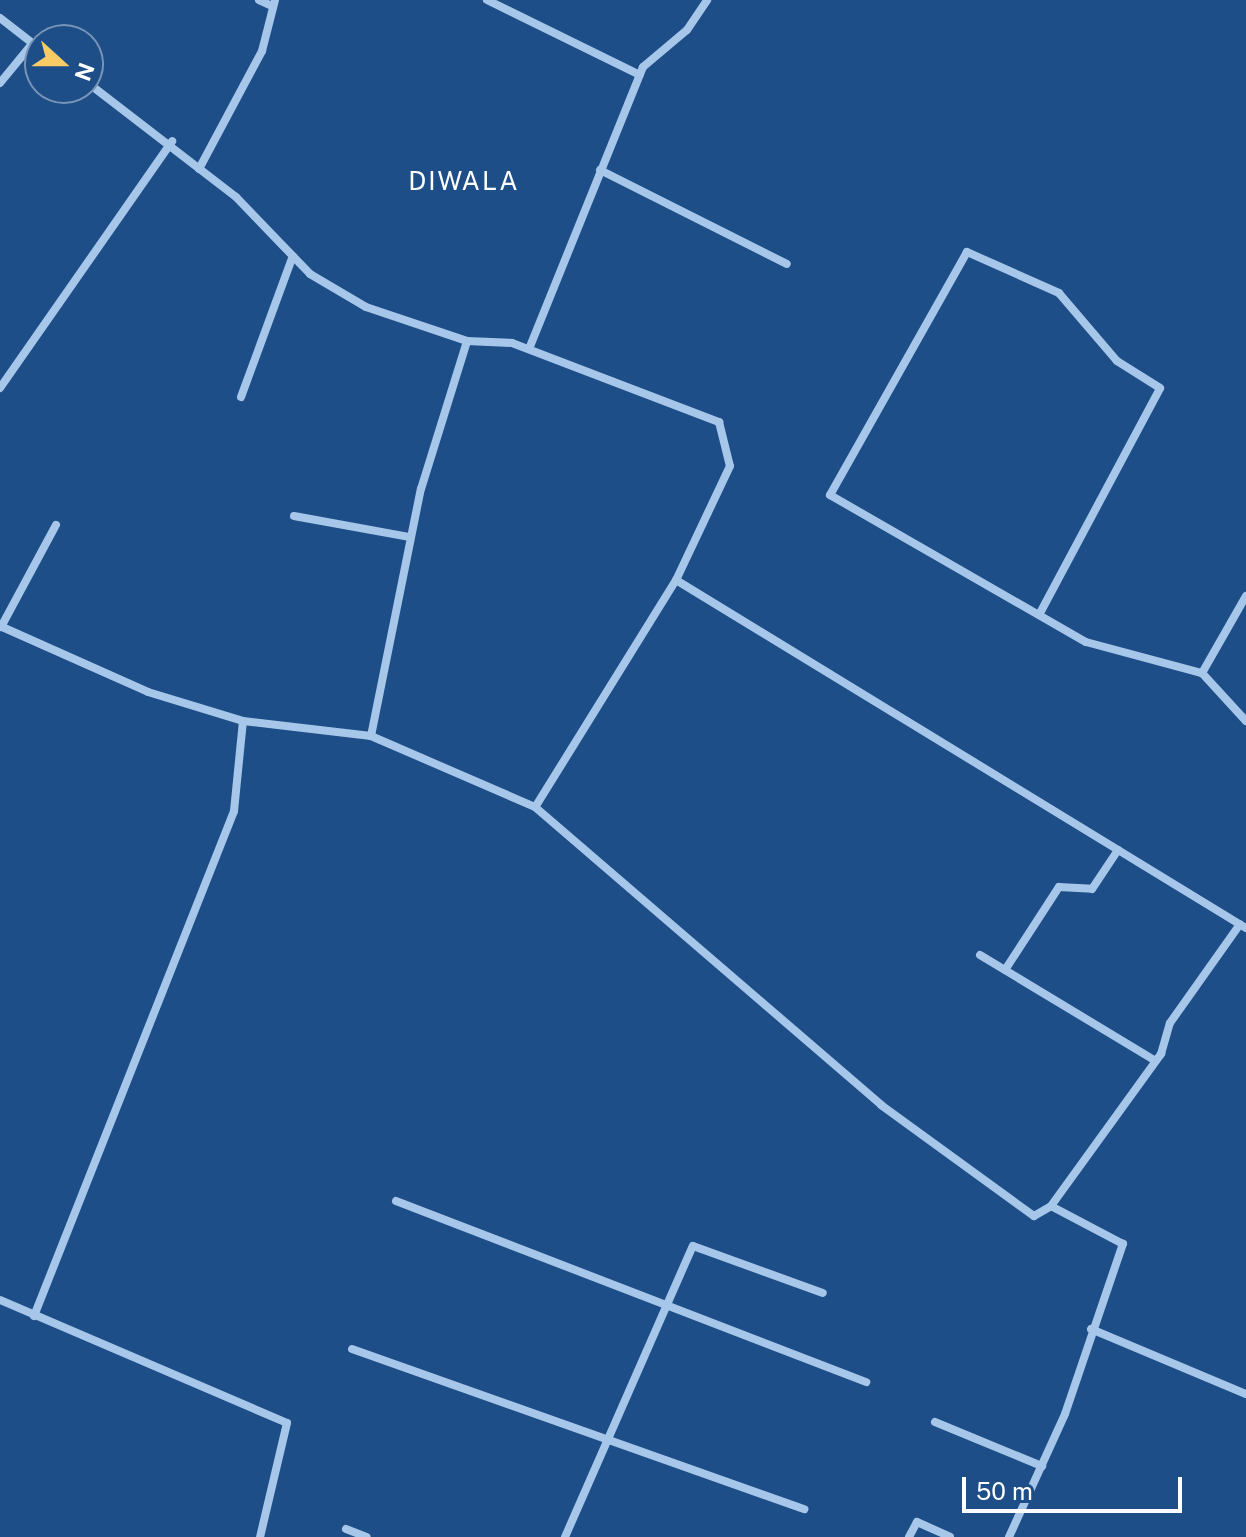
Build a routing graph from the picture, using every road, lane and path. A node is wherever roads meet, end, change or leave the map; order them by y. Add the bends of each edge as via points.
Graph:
1 (259, 0) edge
2 (487, 0) edge
3 (707, 0) edge
4 (273, 3) edge
5 (0, 18) edge
6 (24, 37) edge
7 (24, 58) edge
8 (640, 75) junction
9 (0, 83) edge
10 (104, 94) edge
11 (172, 141) junction
12 (199, 169) junction
13 (600, 170) junction
14 (293, 256) junction
15 (787, 264) dead end
16 (467, 341) junction
17 (529, 349) junction
18 (0, 388) edge
19 (241, 397) dead end
20 (294, 516) dead end
21 (56, 525) dead end
22 (410, 537) junction
23 (676, 580) junction
24 (1246, 596) edge
25 (1039, 615) junction
26 (1, 626) edge
27 (1202, 673) junction
28 (243, 721) junction
29 (1246, 721) edge
30 (371, 736) junction
31 (535, 807) junction
32 (1118, 850) junction
33 (1243, 926) edge
34 (980, 955) dead end
35 (1005, 970) junction
36 (1156, 1061) junction
37 (396, 1201) dead end
38 (1051, 1206) junction
39 (823, 1293) dead end
40 (0, 1300) edge
41 (667, 1306) junction
42 (34, 1316) junction
43 (1091, 1329) junction
44 (352, 1349) dead end
45 (866, 1382) dead end
46 (1246, 1394) edge
47 (935, 1422) dead end
48 (607, 1441) junction
49 (1042, 1466) junction
50 (805, 1509) dead end
51 (346, 1529) dead end
52 (260, 1537) edge
53 (367, 1537) edge
54 (565, 1537) edge
55 (909, 1537) edge
56 (950, 1537) edge
57 (1009, 1537) edge

1 - 4 street
2 - 8 street
3 - 8 street
4 - 12 street via 262,51
5 - 6 street
7 - 9 street
8 - 13 street
10 - 11 street
11 - 12 street
11 - 18 street
12 - 14 street
13 - 15 street
13 - 17 street
14 - 16 street via 366,307
14 - 19 street
16 - 17 street
16 - 22 street
17 - 23 street via 719,422 730,466
20 - 22 street
21 - 26 street
22 - 30 street
23 - 31 street
23 - 32 street
24 - 27 street
25 - 25 street via 830,495 967,252 1059,293 1117,361 1160,388
25 - 27 street via 1086,642
26 - 28 street via 148,692
27 - 29 street
28 - 30 street
28 - 42 street via 234,811
30 - 31 street
31 - 38 street via 881,1105 1034,1216
32 - 33 street
32 - 35 street via 1092,889 1059,887
33 - 36 street via 1170,1023
34 - 35 street
35 - 36 street
36 - 38 street
37 - 41 street
38 - 43 street via 1123,1244
39 - 41 street via 693,1246
40 - 42 street
41 - 45 street
41 - 48 street
42 - 52 street via 287,1423
43 - 46 street
43 - 49 street
44 - 48 street
47 - 49 street
48 - 50 street
48 - 54 street
49 - 57 street
51 - 53 street
55 - 56 street via 917,1522

